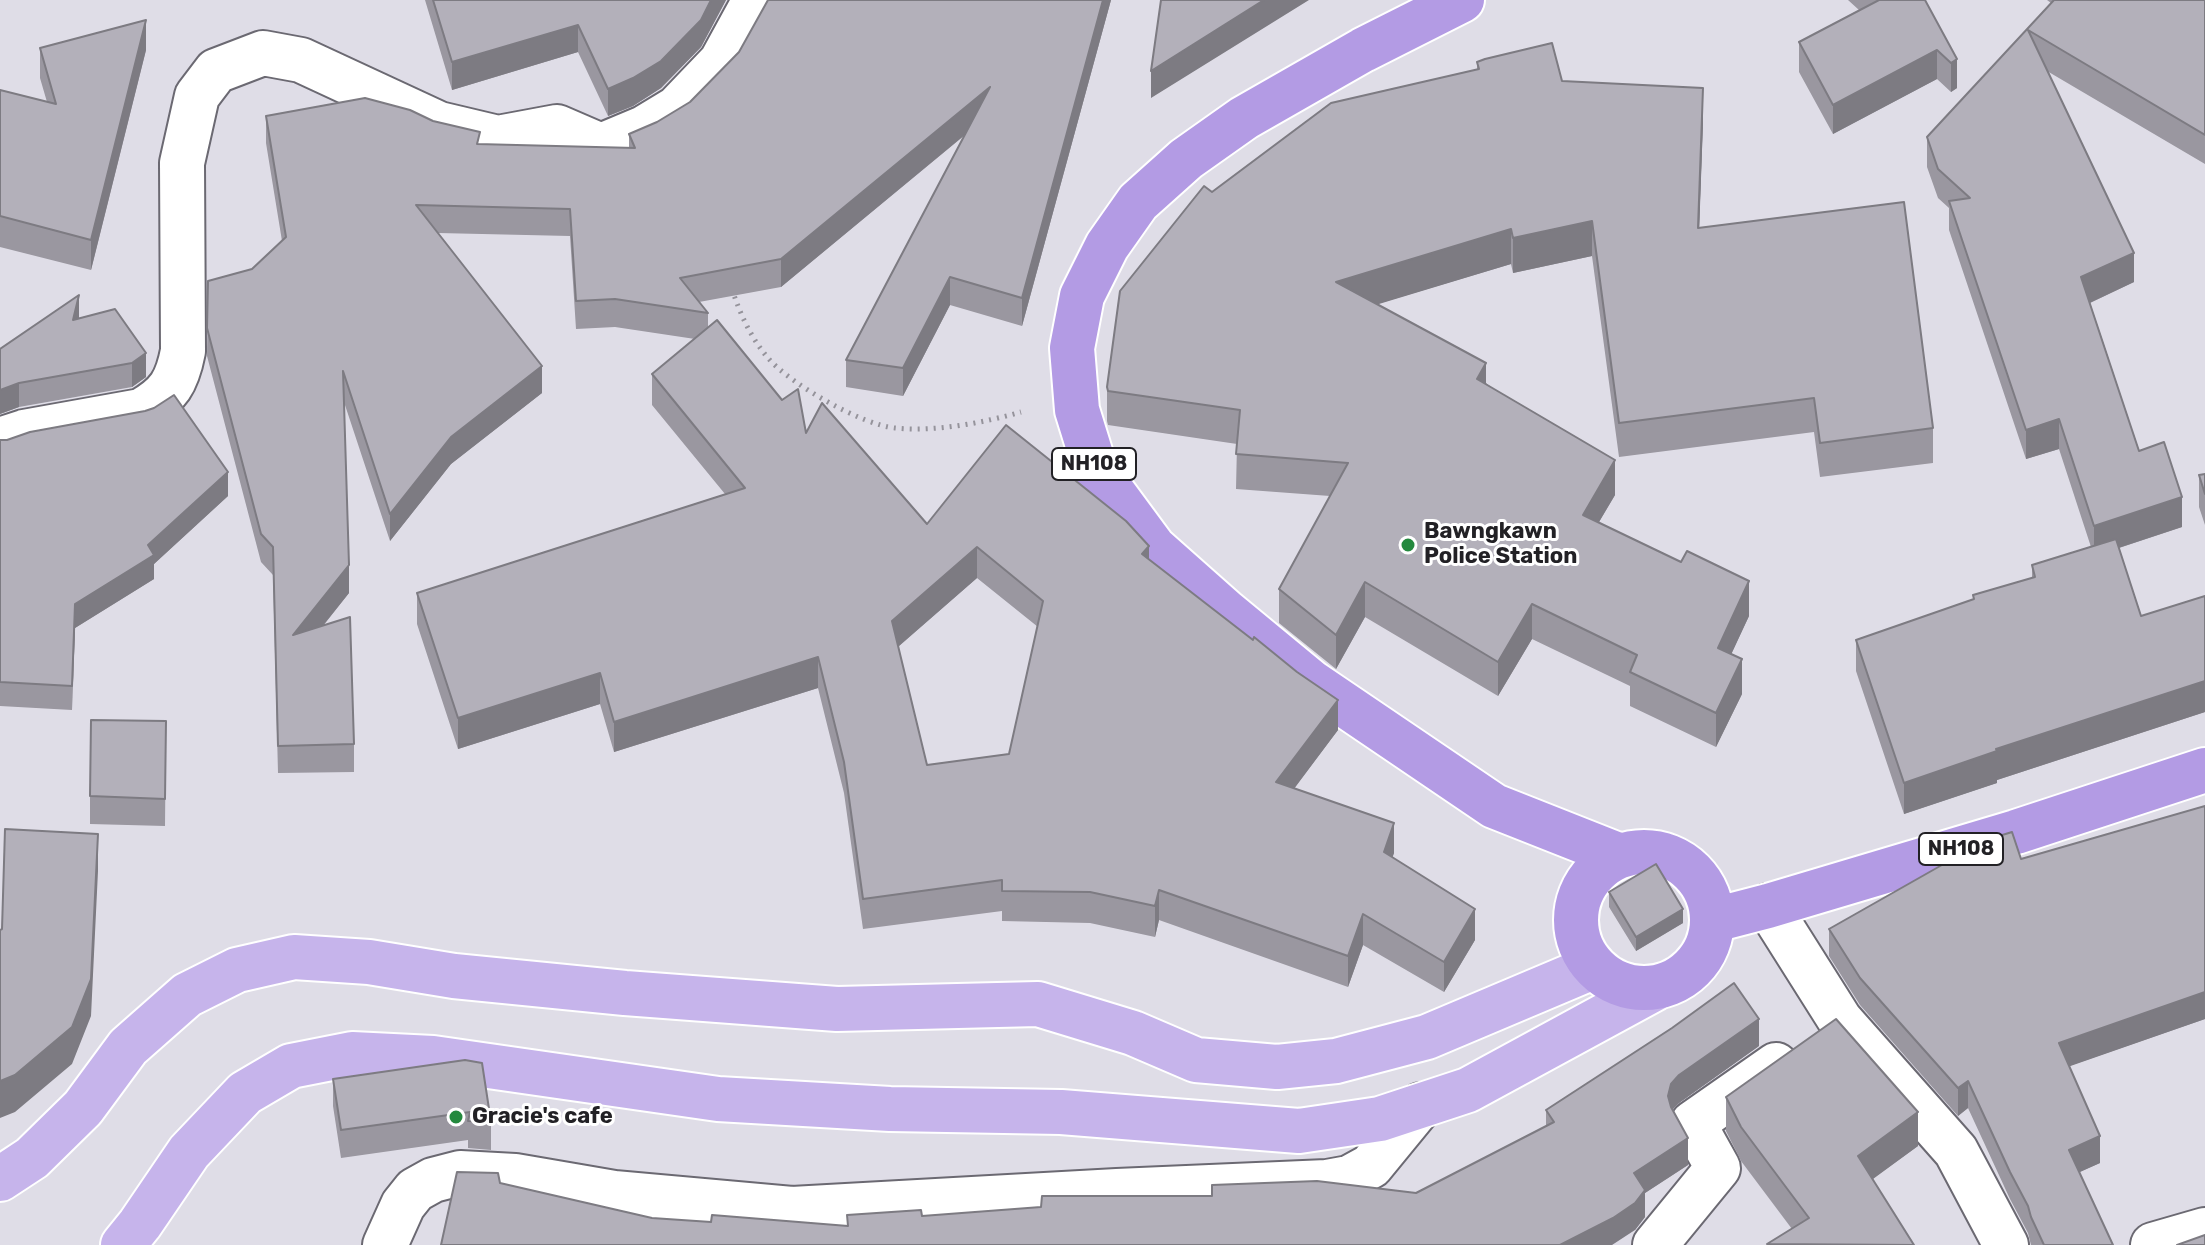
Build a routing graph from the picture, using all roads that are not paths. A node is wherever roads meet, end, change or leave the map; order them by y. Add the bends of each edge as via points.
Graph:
1 (755, 0) edge
2 (1462, 0) edge
3 (0, 440) edge
4 (2205, 770) edge
5 (1618, 855) junction
6 (1768, 906) junction
7 (1714, 920) junction
8 (1593, 967) junction
9 (1654, 989) junction
10 (1840, 1020) junction
11 (1421, 1105) junction
12 (0, 1179) edge
13 (2205, 1230) edge
14 (123, 1245) edge
15 (385, 1245) edge
16 (1655, 1245) edge
17 (2006, 1245) edge
18 (2153, 1245) edge

1 - 3 street via 721,62 677,108 601,146 557,127 498,138 439,124 301,60 263,53 216,71 197,96 182,163 183,351 171,388 141,411
2 - 5 highway, NH108 via 1244,118 1138,202 1107,246 1082,296 1072,348 1077,410 1095,468 1154,548 1311,682 1494,806
4 - 6 highway, NH108
5 - 7 highway, NH108 via 1651,851 1683,862 1705,887
5 - 8 highway via 1592,875 1577,905 1577,938
6 - 7 highway, NH108
6 - 10 street
7 - 9 highway via 1706,952 1685,977
8 - 9 highway via 1621,985
8 - 12 main road via 1427,1037 1336,1061 1277,1067 1196,1060 1133,1033 1038,1004 837,1009 625,993 294,957 237,970 187,995 128,1047 83,1108 32,1158
9 - 11 main road via 1468,1090
10 - 16 street via 1693,1123 1718,1168
10 - 17 street via 1956,1151
11 - 14 main road via 1380,1119 1299,1131 1061,1112 718,1099 433,1058 352,1054 291,1066 245,1093 189,1152
11 - 15 street via 1371,1166 1327,1182 792,1209 460,1173 415,1190
13 - 18 street

